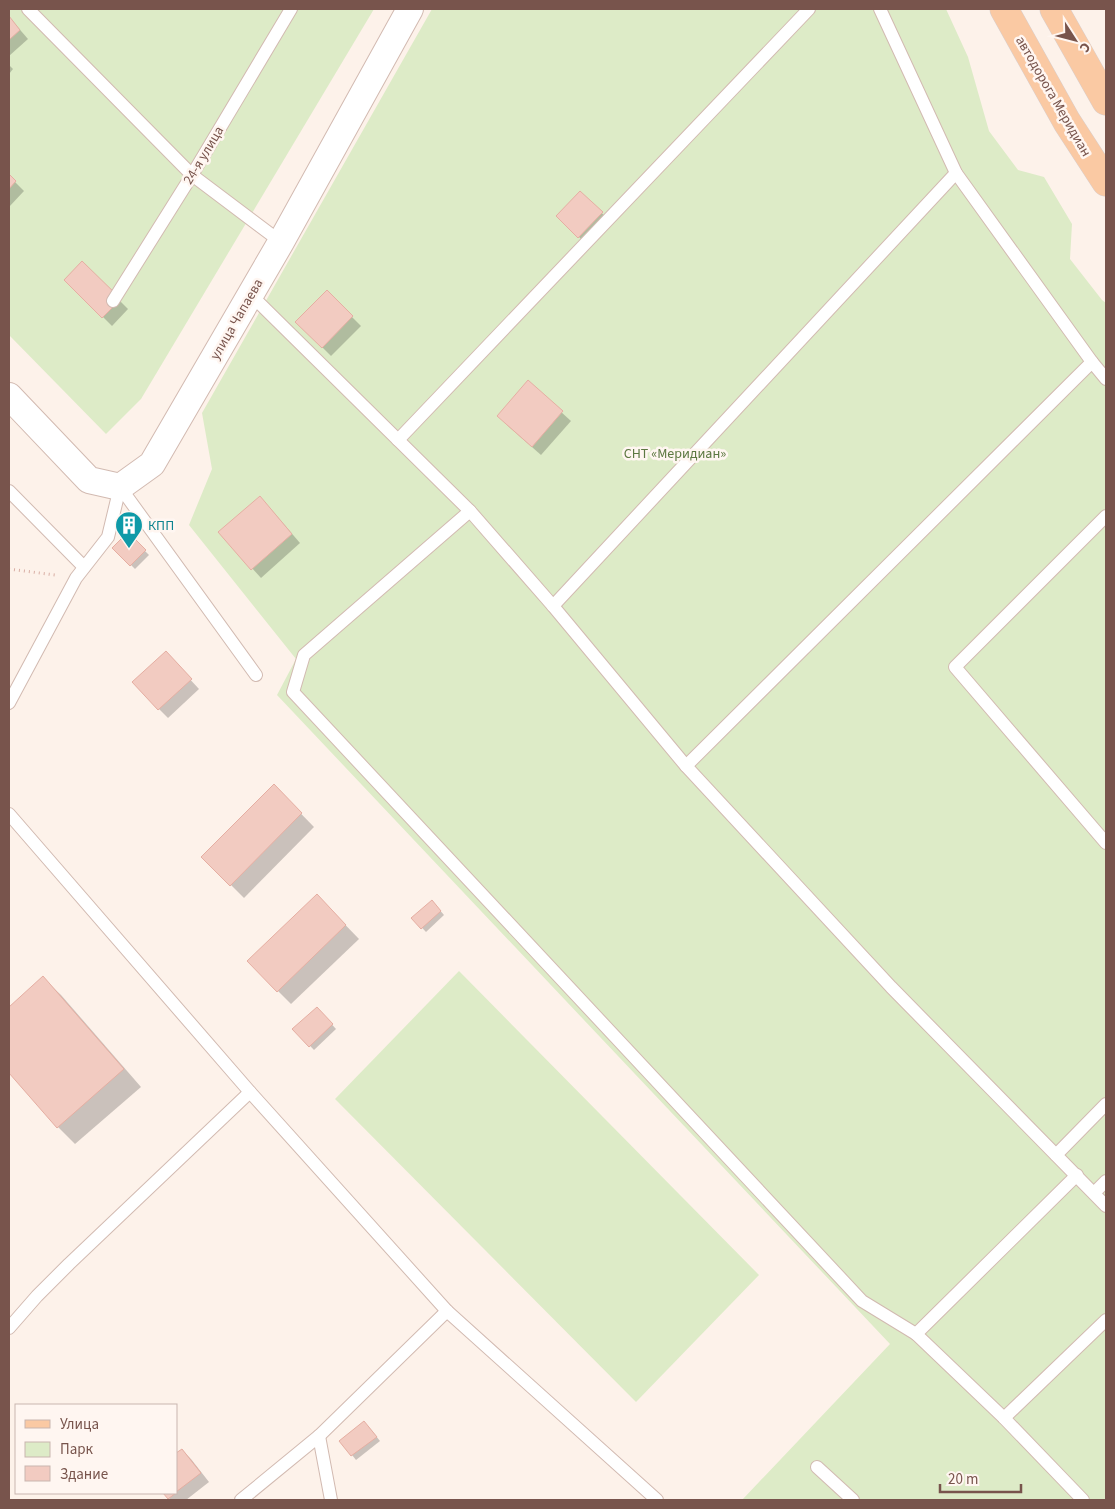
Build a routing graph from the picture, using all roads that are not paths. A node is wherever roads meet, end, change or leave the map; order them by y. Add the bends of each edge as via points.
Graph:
1 (291, 9) edge
2 (410, 9) edge
3 (809, 9) edge
4 (880, 9) edge
5 (1004, 9) edge
6 (1054, 9) edge
7 (33, 11) edge
8 (1105, 97) edge
9 (956, 173) junction
10 (192, 175) junction
11 (1106, 182) edge
12 (280, 242) junction
13 (250, 294) junction
14 (113, 301) dead end
15 (1092, 362) junction
16 (1106, 379) edge
17 (9, 396) edge
18 (398, 440) junction
19 (120, 488) junction
20 (9, 491) edge
21 (470, 511) junction
22 (1106, 516) edge
23 (80, 572) junction
24 (553, 606) junction
25 (256, 675) dead end
26 (9, 703) edge
27 (686, 766) junction
28 (9, 814) edge
29 (1106, 843) edge
30 (250, 1092) junction
31 (1106, 1104) edge
32 (1056, 1155) junction
33 (1077, 1175) junction
34 (1106, 1181) edge
35 (1094, 1193) junction
36 (1106, 1206) edge
37 (446, 1311) junction
38 (1106, 1320) edge
39 (9, 1328) edge
40 (916, 1334) junction
41 (1004, 1418) junction
42 (319, 1436) junction
43 (817, 1467) dead end
44 (241, 1500) edge
45 (331, 1500) edge
46 (657, 1500) edge
47 (853, 1500) edge
48 (1084, 1500) edge

1 - 10 lane, 24-я улица
2 - 12 street, улица Чапаева
3 - 18 lane
4 - 9 lane
5 - 11 main road, автодорога Меридиан via 1067,122
6 - 8 main road
7 - 10 lane
9 - 15 lane
9 - 24 lane
10 - 12 lane
10 - 14 lane, 24-я улица
12 - 13 street, улица Чапаева
13 - 18 lane
13 - 19 street, улица Чапаева via 152,464
15 - 16 lane
15 - 27 lane
17 - 19 street via 89,480
18 - 21 lane
19 - 23 lane via 108,537
19 - 25 lane
20 - 23 lane
21 - 24 lane
21 - 40 lane via 304,655 293,692 862,1301
22 - 29 lane via 955,667
23 - 26 lane
24 - 27 lane
27 - 32 lane via 891,987
28 - 30 lane
30 - 37 lane
30 - 39 lane via 69,1264
31 - 32 lane
32 - 33 lane
33 - 35 lane
33 - 40 lane
34 - 35 lane
35 - 36 lane
37 - 42 lane
37 - 46 lane
38 - 41 lane
40 - 41 lane
41 - 48 lane
42 - 44 lane
42 - 45 lane
43 - 47 lane

